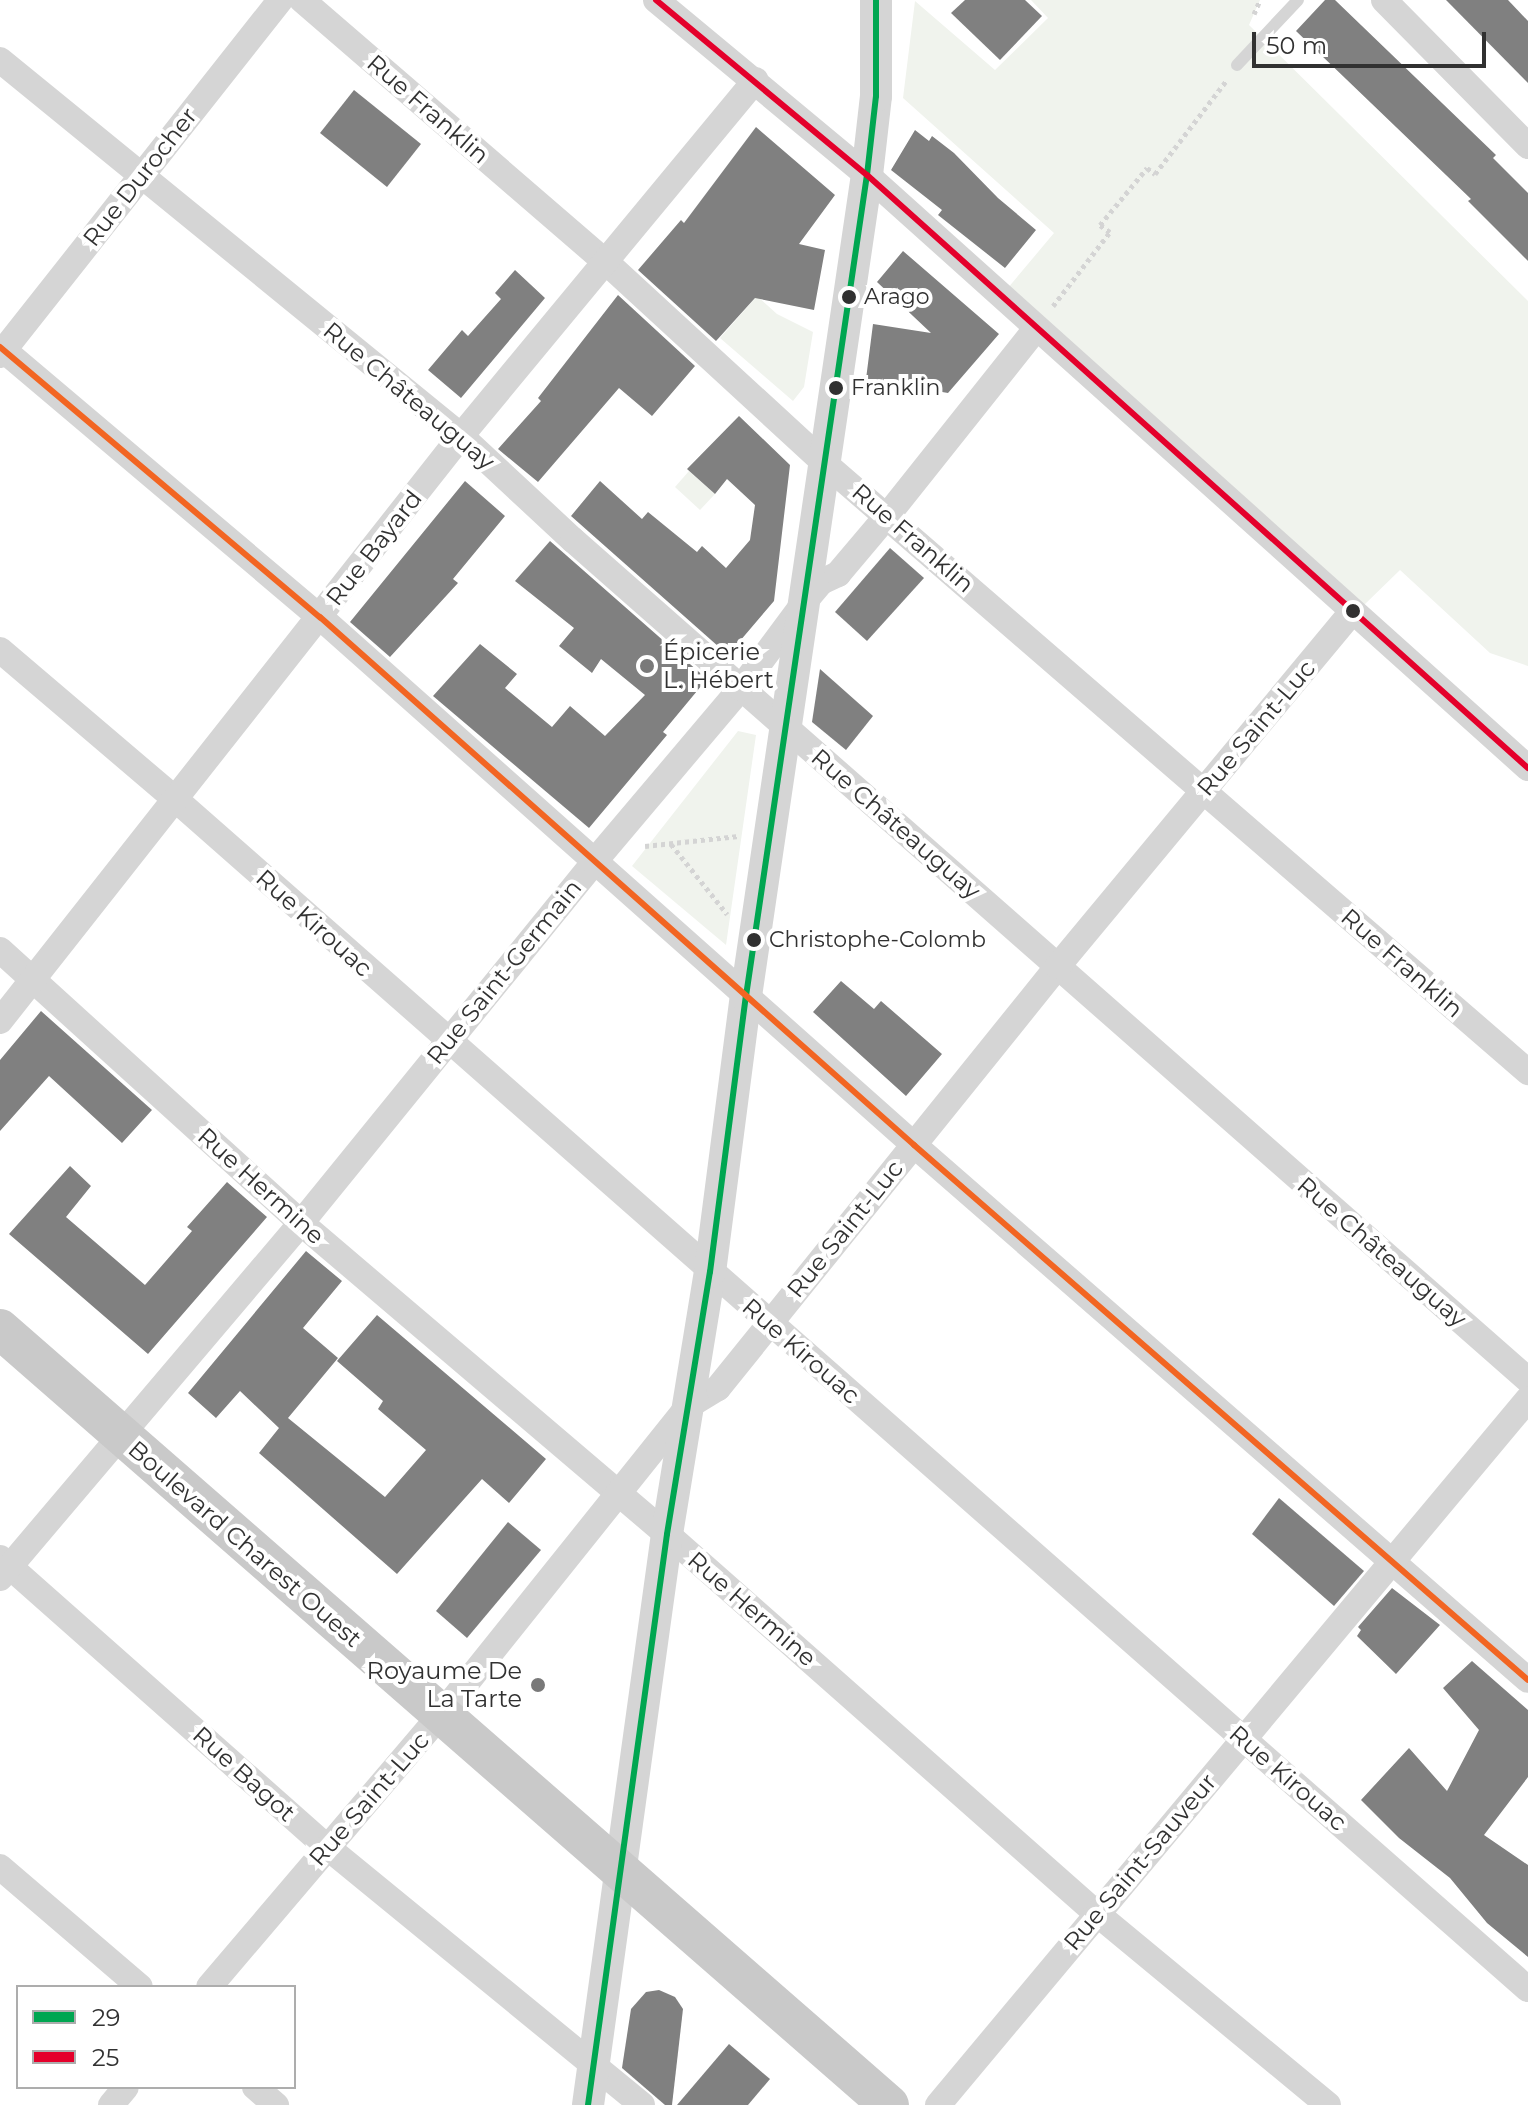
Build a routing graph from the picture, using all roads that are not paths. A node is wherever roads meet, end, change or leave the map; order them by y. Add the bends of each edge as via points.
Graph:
1 (280, 0) edge
2 (302, 0) edge
3 (656, 0) edge
4 (876, 0) edge
5 (1298, 0) edge
6 (1384, 0) edge
7 (0, 60) edge
8 (1237, 65) dead end
9 (755, 80) junction
10 (1528, 146) edge
11 (141, 174) junction
12 (867, 175) junction
13 (607, 263) junction
14 (1041, 321) junction
15 (1, 351) edge
16 (461, 436) junction
17 (822, 461) junction
18 (887, 516) junction
19 (806, 600) junction
20 (1352, 612) junction
21 (320, 617) junction
22 (0, 650) edge
23 (741, 688) junction
24 (786, 726) junction
25 (1528, 768) edge
26 (1205, 791) junction
27 (174, 798) junction
28 (594, 862) junction
29 (0, 950) edge
30 (1058, 966) junction
31 (35, 980) junction
32 (746, 996) junction
33 (0, 1021) edge
34 (447, 1041) junction
35 (1528, 1072) edge
36 (914, 1145) junction
37 (301, 1223) junction
38 (710, 1272) junction
39 (769, 1322) junction
40 (0, 1329) edge
41 (1528, 1380) edge
42 (1528, 1399) edge
43 (688, 1406) junction
44 (120, 1433) junction
45 (619, 1494) junction
46 (667, 1534) junction
47 (1392, 1562) junction
48 (3, 1567) edge
49 (1528, 1680) edge
50 (440, 1716) junction
51 (1244, 1740) junction
52 (327, 1847) junction
53 (0, 1867) edge
54 (619, 1872) junction
55 (1096, 1913) junction
56 (138, 1985) edge
57 (211, 1985) edge
58 (1528, 1989) edge
59 (594, 2063) junction
60 (124, 2089) edge
61 (257, 2089) edge
62 (111, 2105) edge
63 (276, 2105) edge
64 (588, 2105) edge
65 (642, 2105) edge
66 (889, 2105) edge
67 (938, 2105) edge
68 (1328, 2105) edge

1 - 11 street, Rue Durocher
2 - 13 street, Rue Franklin
3 - 9 street
4 - 12 street via 876,96
5 - 8 lane
6 - 10 street
7 - 11 street, Rue Châteauguay
9 - 12 street
9 - 13 street, Rue Bayard
11 - 15 street, Rue Durocher
11 - 16 street, Rue Châteauguay
12 - 14 street
12 - 17 street
13 - 16 street, Rue Bayard
13 - 17 street, Rue Franklin
14 - 18 street, Rue Saint-Germain
14 - 20 street
15 - 21 street
16 - 21 street, Rue Bayard
16 - 23 street, Rue Châteauguay
17 - 18 street, Rue Franklin
17 - 19 street
18 - 19 street, Rue Saint-Germain via 838,574 821,582
18 - 26 street, Rue Franklin
19 - 23 street, Rue Saint-Germain
19 - 24 street
20 - 25 street
20 - 26 street, Rue Saint-Luc
21 - 27 street, Rue Bayard
21 - 28 street
22 - 27 street, Rue Kirouac
23 - 24 street, Rue Châteauguay
23 - 28 street, Rue Saint-Germain
24 - 30 street, Rue Châteauguay
24 - 32 street
26 - 30 street, Rue Saint-Luc
26 - 35 street, Rue Franklin
27 - 31 street, Rue Bayard
27 - 34 street, Rue Kirouac
28 - 32 street
28 - 34 street, Rue Saint-Germain
29 - 31 street, Rue Hermine
30 - 36 street, Rue Saint-Luc
30 - 41 street, Rue Châteauguay
31 - 33 street, Rue Bayard
31 - 37 street, Rue Hermine
32 - 36 street
32 - 38 street
34 - 37 street, Rue Saint-Germain
34 - 38 street, Rue Kirouac
36 - 39 street, Rue Saint-Luc
36 - 47 street
37 - 44 street, Rue Saint-Germain
37 - 45 street, Rue Hermine
38 - 39 street, Rue Kirouac
38 - 43 street
39 - 43 street, Rue Saint-Luc via 718,1388
39 - 51 street, Rue Kirouac
40 - 44 main road, Boulevard Charest Ouest
42 - 47 street, Rue Saint-Sauveur
43 - 45 street, Rue Saint-Luc
43 - 46 street
44 - 48 street, Rue Saint-Germain
44 - 50 main road, Boulevard Charest Ouest
45 - 46 street, Rue Hermine
45 - 50 street, Rue Saint-Luc
46 - 54 street
46 - 55 street, Rue Hermine
47 - 49 street
47 - 51 street, Rue Saint-Sauveur
48 - 52 street, Rue Bagot
50 - 52 street, Rue Saint-Luc
50 - 54 main road, Boulevard Charest Ouest
51 - 55 street, Rue Saint-Sauveur
51 - 58 street, Rue Kirouac
52 - 57 street, Rue Saint-Luc
52 - 59 street, Rue Bagot
53 - 56 street
54 - 59 street
54 - 66 main road, Boulevard Charest Ouest
55 - 67 street, Rue Saint-Sauveur
55 - 68 street, Rue Hermine
59 - 64 street
59 - 65 street, Rue Bagot
60 - 62 street
61 - 63 street

